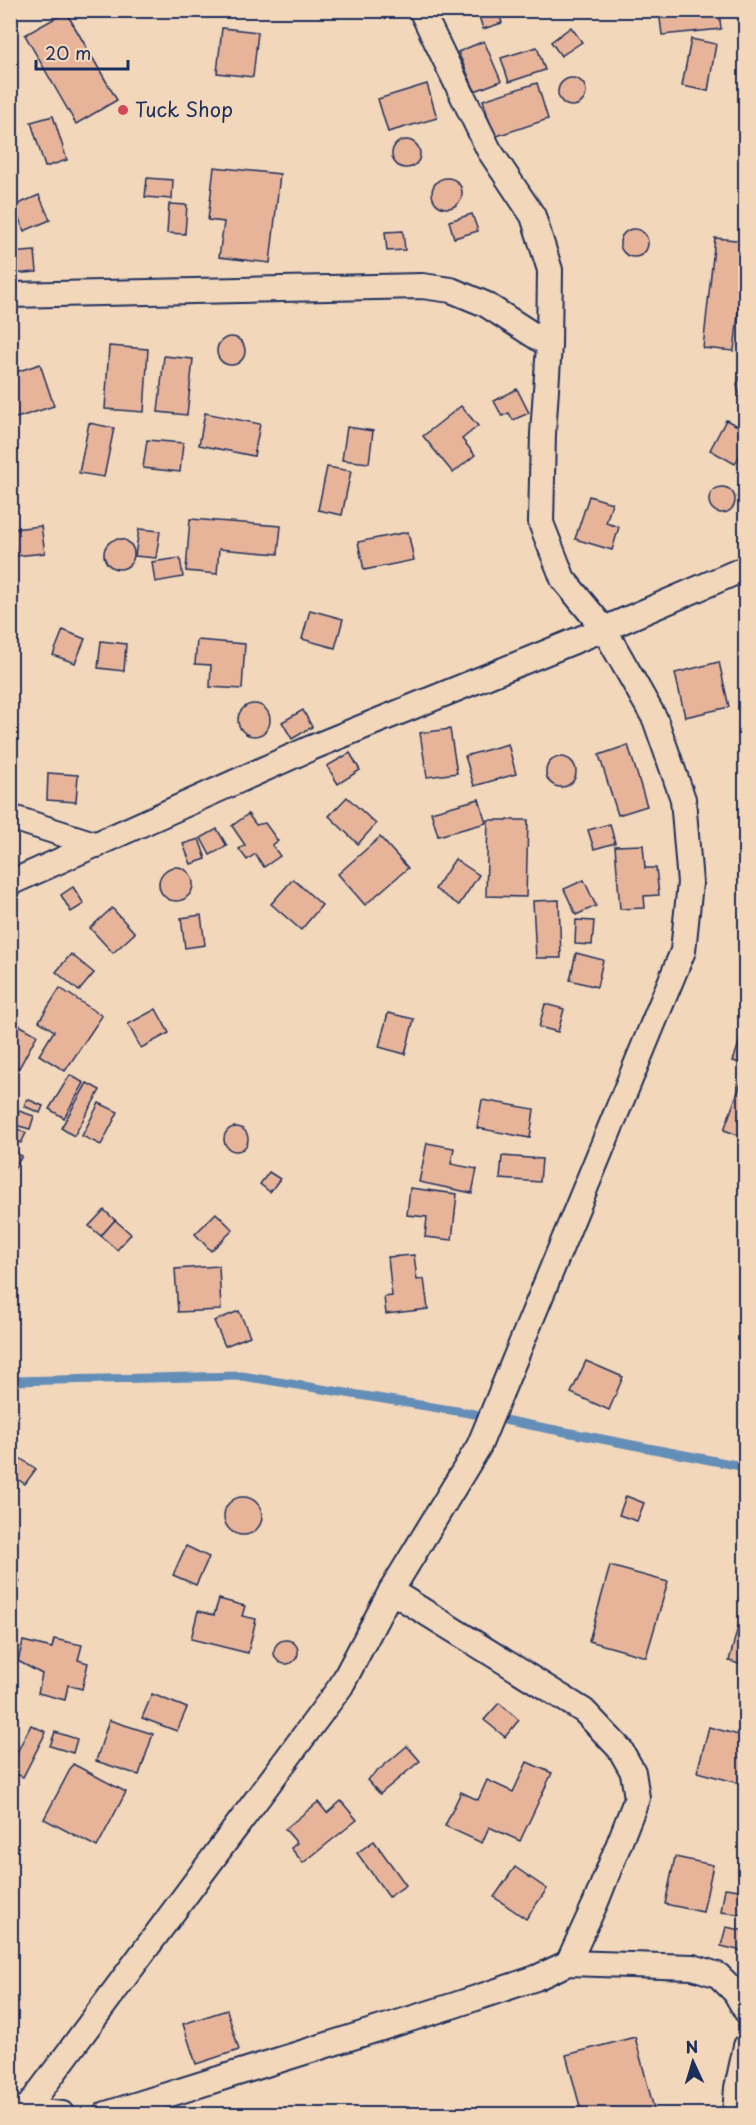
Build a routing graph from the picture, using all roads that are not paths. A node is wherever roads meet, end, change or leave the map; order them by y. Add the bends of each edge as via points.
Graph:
1 (421, 10) edge
2 (10, 295) edge
3 (549, 345) junction
4 (746, 568) edge
5 (604, 628) junction
6 (10, 817) edge
7 (97, 845) junction
8 (10, 883) edge
9 (391, 1591) junction
10 (568, 1963) junction
11 (746, 2011) edge
12 (746, 2046) edge
13 (19, 2112) edge
14 (62, 2115) edge
15 (106, 2115) edge
16 (735, 2115) edge

1 - 3 street via 489,150 533,216 550,270
2 - 3 street via 422,286 452,290 484,304
3 - 5 street via 542,523 563,579
4 - 5 street
5 - 7 street via 311,748
5 - 9 street via 655,719 683,799 690,883 683,951 479,1446
6 - 7 street
7 - 8 street
9 - 10 street via 584,1711 620,1749 633,1772 637,1798
9 - 13 street via 341,1686
10 - 11 street via 693,1967 718,1975
10 - 15 street via 455,2005
12 - 16 street
13 - 14 street

